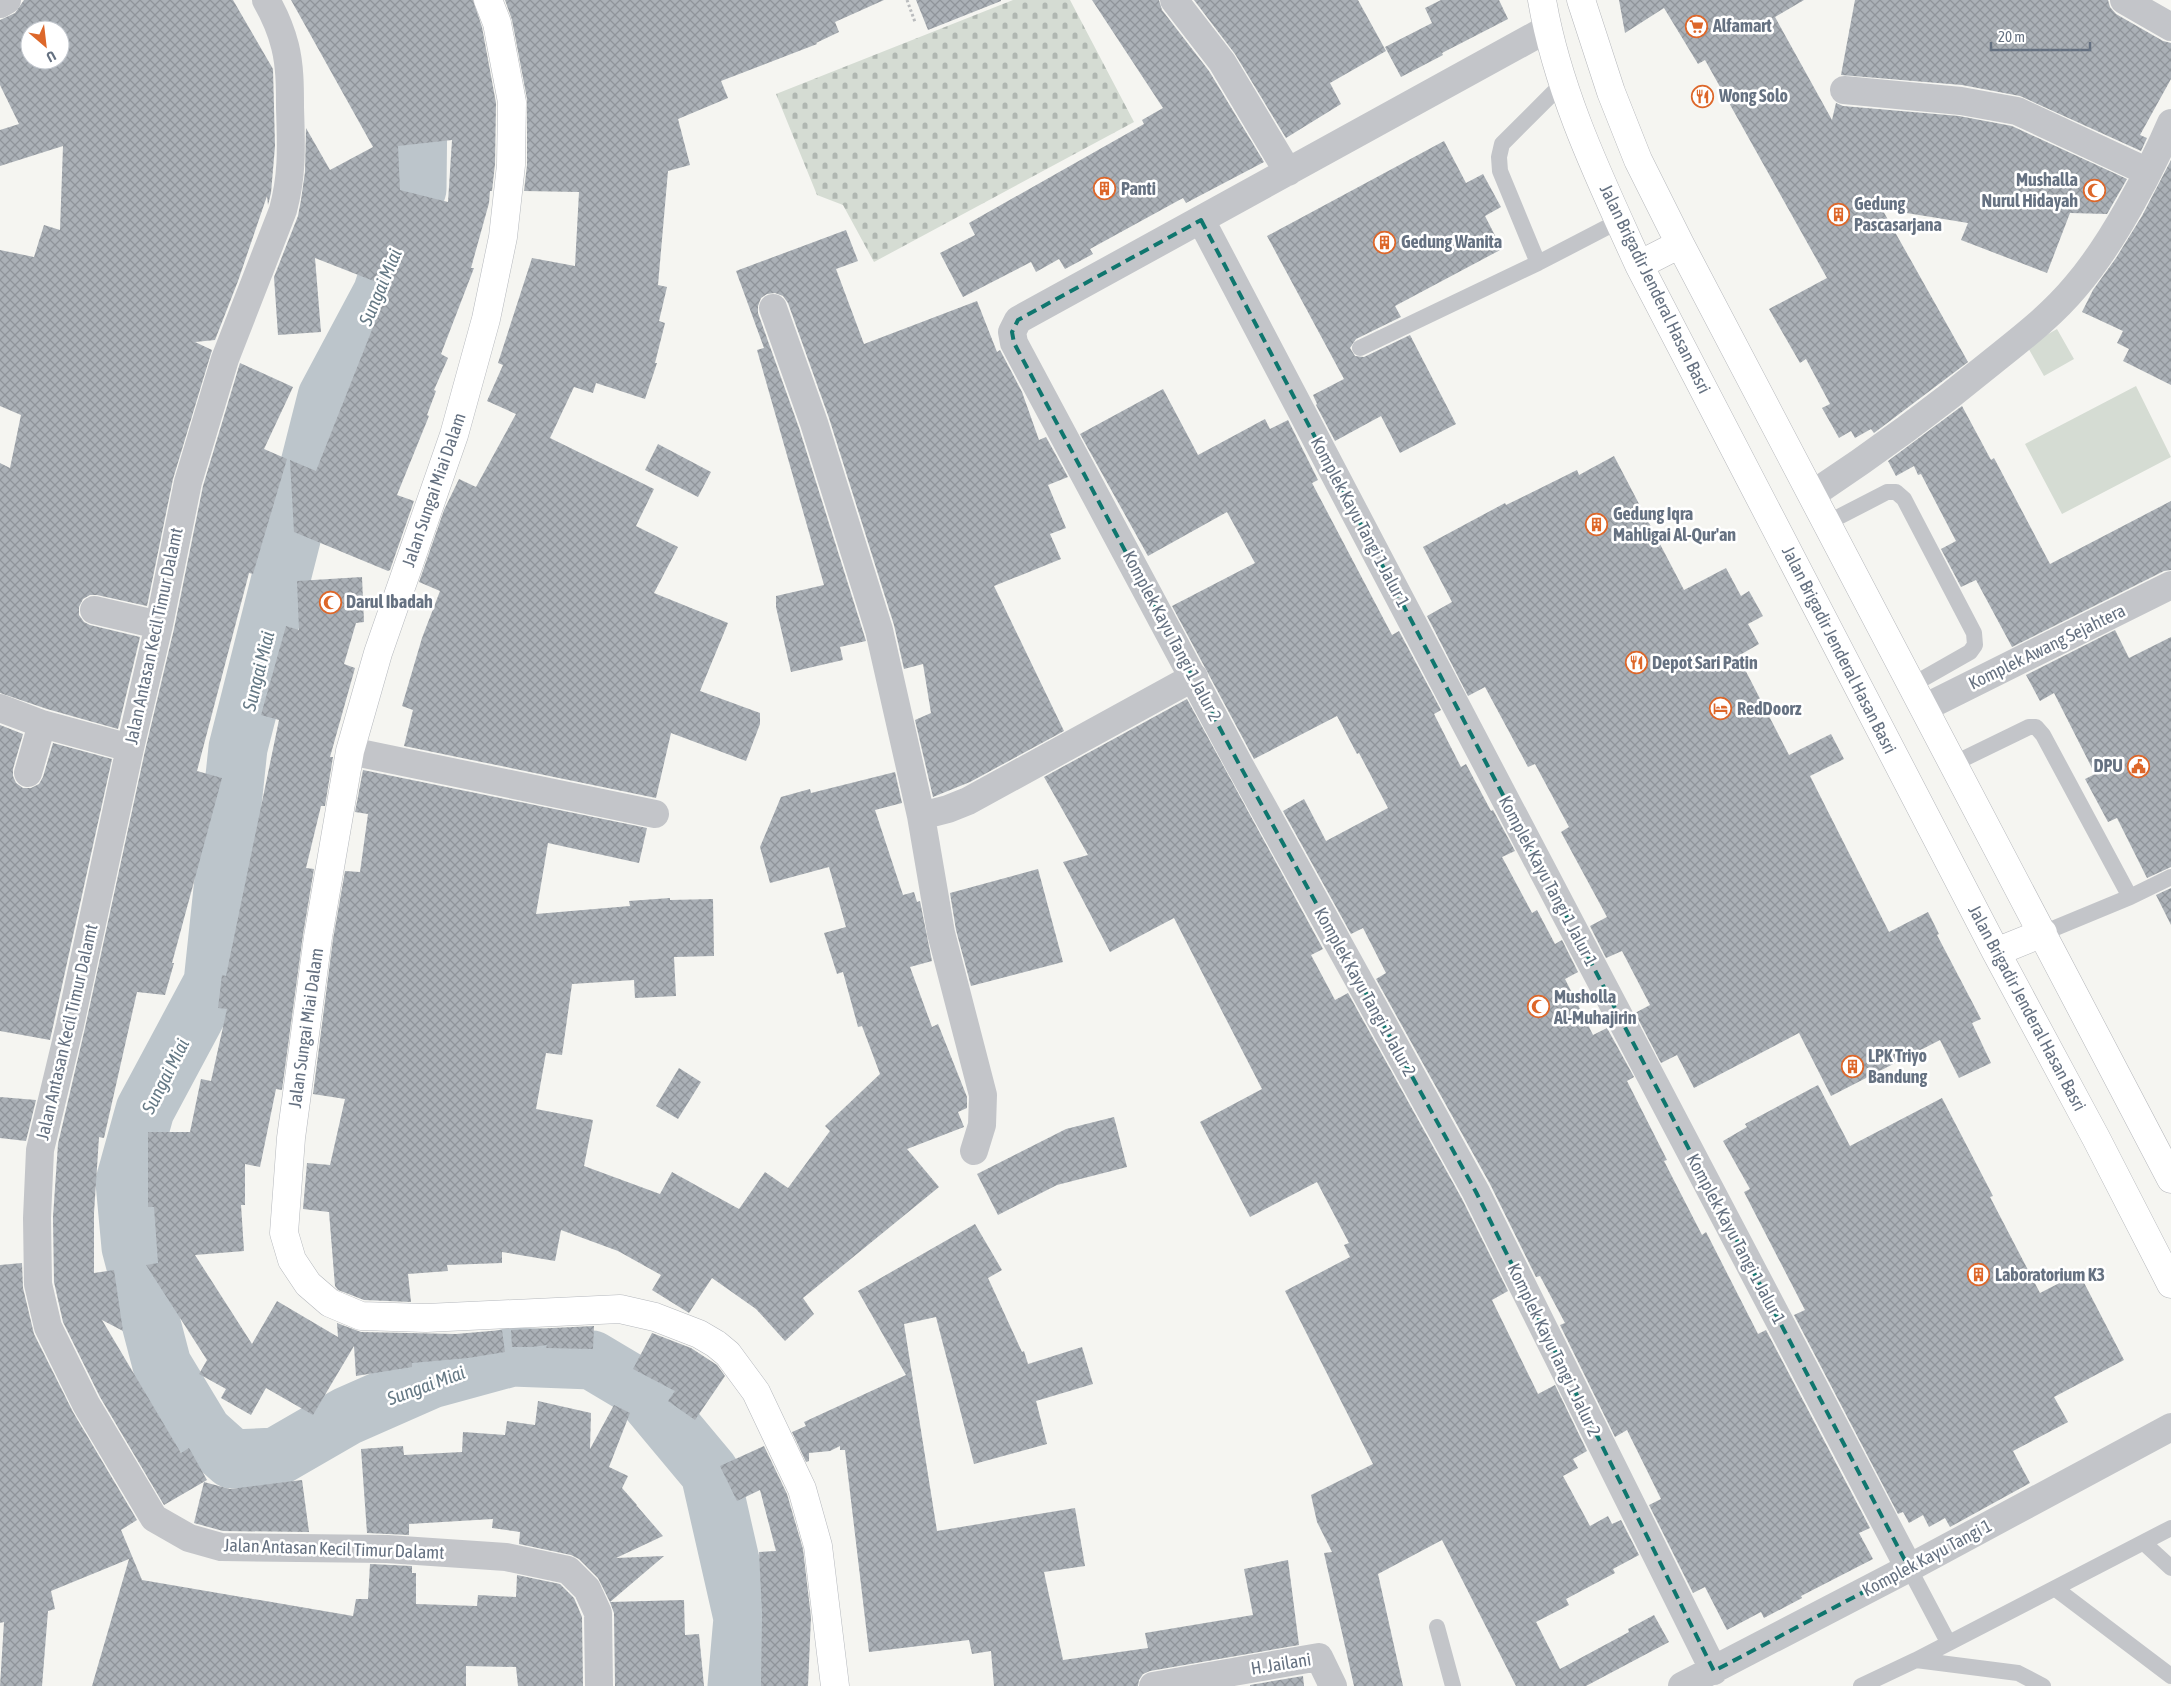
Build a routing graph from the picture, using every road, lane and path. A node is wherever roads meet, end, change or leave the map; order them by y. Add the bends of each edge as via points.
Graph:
1 (7, 0) edge
2 (266, 0) edge
3 (488, 0) edge
4 (907, 0) edge
5 (1174, 0) edge
6 (1542, 0) edge
7 (1581, 0) edge
8 (2124, 0) edge
9 (0, 4) edge
10 (915, 22) dead end
11 (2171, 28) edge
12 (1547, 29) junction
13 (1563, 83) junction
14 (1844, 90) dead end
15 (2169, 132) edge
16 (1288, 172) junction
17 (2148, 172) junction
18 (1201, 220) junction
19 (1619, 221) junction
20 (1680, 244) junction
21 (1538, 263) junction
22 (1639, 265) junction
23 (772, 308) dead end
24 (1360, 348) dead end
25 (1812, 494) junction
26 (1827, 523) junction
27 (2171, 585) edge
28 (94, 610) dead end
29 (159, 625) junction
30 (1194, 677) junction
31 (1918, 697) junction
32 (0, 708) edge
33 (42, 724) junction
34 (130, 748) junction
35 (350, 751) junction
36 (1953, 764) junction
37 (28, 773) dead end
38 (656, 814) dead end
39 (921, 816) junction
40 (2171, 877) edge
41 (2130, 897) junction
42 (2043, 933) junction
43 (1996, 952) junction
44 (974, 1151) dead end
45 (2171, 1179) edge
46 (2171, 1284) edge
47 (2171, 1427) edge
48 (2171, 1528) edge
49 (2144, 1543) junction
50 (1909, 1568) junction
51 (2171, 1568) edge
52 (2056, 1589) junction
53 (1437, 1627) dead end
54 (1948, 1642) junction
55 (1916, 1660) junction
56 (1714, 1671) junction
57 (2171, 1676) edge
58 (599, 1686) edge
59 (835, 1686) edge
60 (1153, 1686) edge
61 (1333, 1686) edge
62 (1453, 1686) edge
63 (1682, 1686) edge
64 (1861, 1686) edge
65 (2042, 1686) edge

1 - 9 street
2 - 29 street, Jalan Antasan Kecil Timur Dalamt via 277,21 287,56 292,160 290,185 225,359 188,482
3 - 35 main road, Jalan Sungai Miai Dalam via 497,23 512,102 511,166 503,237 486,319 454,435 378,653
4 - 10 path
5 - 16 street via 1222,62
6 - 12 main road, Jalan Brigadir Jenderal Hasan Basri
7 - 20 main road via 1611,92 1638,160
8 - 11 street
12 - 13 main road, Jalan Brigadir Jenderal Hasan Basri
12 - 16 street
13 - 19 main road, Jalan Brigadir Jenderal Hasan Basri
13 - 21 lane via 1502,144 1499,157 1500,171
14 - 17 street via 1961,101 2017,111
15 - 17 street
16 - 18 street
17 - 25 street via 2114,232 2074,289 2048,315 1872,455
18 - 30 street, Komplek Kayu Tangi 1 Jalur 2 via 1018,320 1012,332 1014,342
18 - 50 street, Komplek Kayu Tangi 1 Jalur 1
19 - 21 lane
19 - 22 main road, Jalan Brigadir Jenderal Hasan Basri
20 - 22 main road
20 - 25 main road
21 - 24 lane
22 - 43 main road, Jalan Brigadir Jenderal Hasan Basri
23 - 39 street via 814,423 880,630
25 - 26 main road
26 - 31 main road
26 - 31 lane via 1887,492 1896,492 1904,499 1974,633 1976,645
27 - 31 street, Komplek Awang Sejahtera
28 - 29 street
29 - 34 street, Jalan Antasan Kecil Timur Dalamt
30 - 39 street via 968,801
30 - 56 street, Komplek Kayu Tangi 1 Jalur 2 via 1476,1192
31 - 36 main road
32 - 33 street
33 - 34 street
33 - 37 street
34 - 58 street, Jalan Antasan Kecil Timur Dalamt via 40,1150 38,1284 48,1327 86,1404 154,1518 189,1538 221,1546 387,1549 506,1557 568,1570 587,1589 598,1613
35 - 38 street
35 - 59 main road, Jalan Sungai Miai Dalam via 318,937 291,1138 284,1233 292,1260 308,1284 330,1303 361,1316 426,1318 620,1309 655,1316 716,1344 728,1354 756,1392 802,1489 818,1546
36 - 41 lane via 2029,727 2036,727
36 - 42 main road
39 - 44 street via 941,933 983,1095 982,1125
40 - 41 lane
41 - 42 lane
42 - 43 main road
42 - 45 main road
43 - 46 main road, Jalan Brigadir Jenderal Hasan Basri
47 - 50 street, Komplek Kayu Tangi 1
48 - 49 lane
49 - 51 lane
49 - 52 lane
50 - 54 lane
50 - 56 street, Komplek Kayu Tangi 1
52 - 54 lane
52 - 57 lane
53 - 62 lane
54 - 55 lane
55 - 64 lane
55 - 65 lane via 2018,1673
56 - 63 street, Komplek Kayu Tangi 1
60 - 61 street, H. Jailani via 1319,1657

